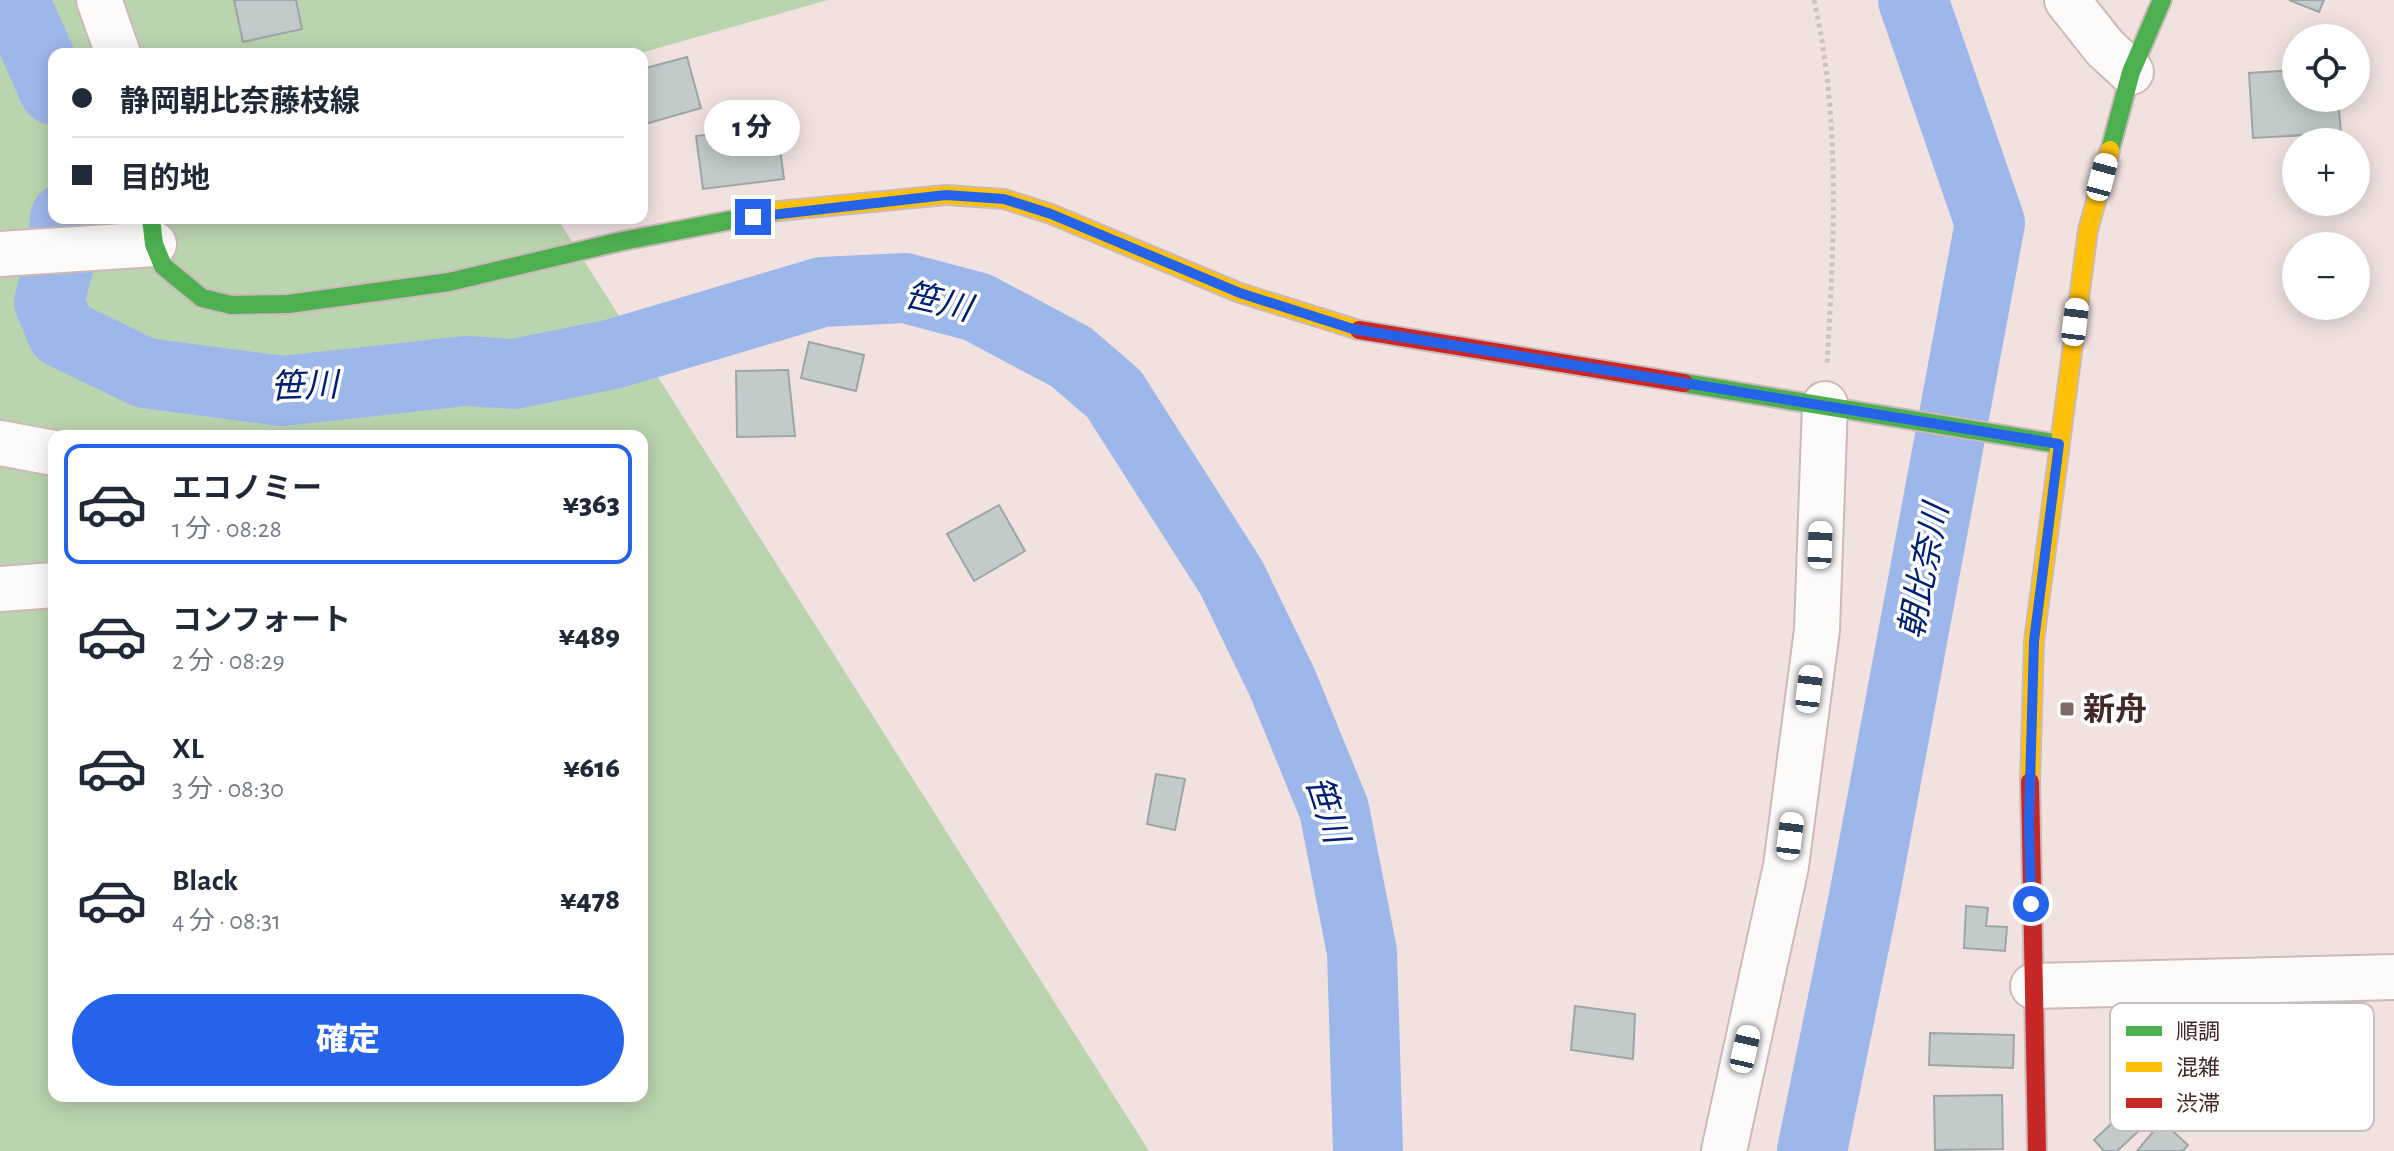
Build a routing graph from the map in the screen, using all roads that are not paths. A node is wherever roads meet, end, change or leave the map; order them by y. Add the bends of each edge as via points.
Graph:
1 (99, 0) edge
2 (2067, 0) edge
3 (2162, 0) edge
4 (116, 48) edge
5 (2131, 72) junction
6 (153, 231) edge
7 (0, 254) edge
8 (1840, 407) junction
9 (0, 443) edge
10 (2059, 444) junction
11 (48, 452) edge
12 (48, 585) edge
13 (0, 589) edge
14 (2394, 977) edge
15 (2033, 986) junction
16 (1724, 1151) edge
17 (2037, 1151) edge

1 - 4 street
2 - 5 street
3 - 5 street
5 - 10 street via 2088,230
6 - 7 street
6 - 8 street via 163,266 202,298 231,305 288,304 449,282 780,211 946,195 1004,199 1240,293 1353,329
8 - 10 street
8 - 16 street via 1786,866
9 - 11 street
10 - 15 street via 2034,641 2029,822
12 - 13 street
14 - 15 street
15 - 17 street

